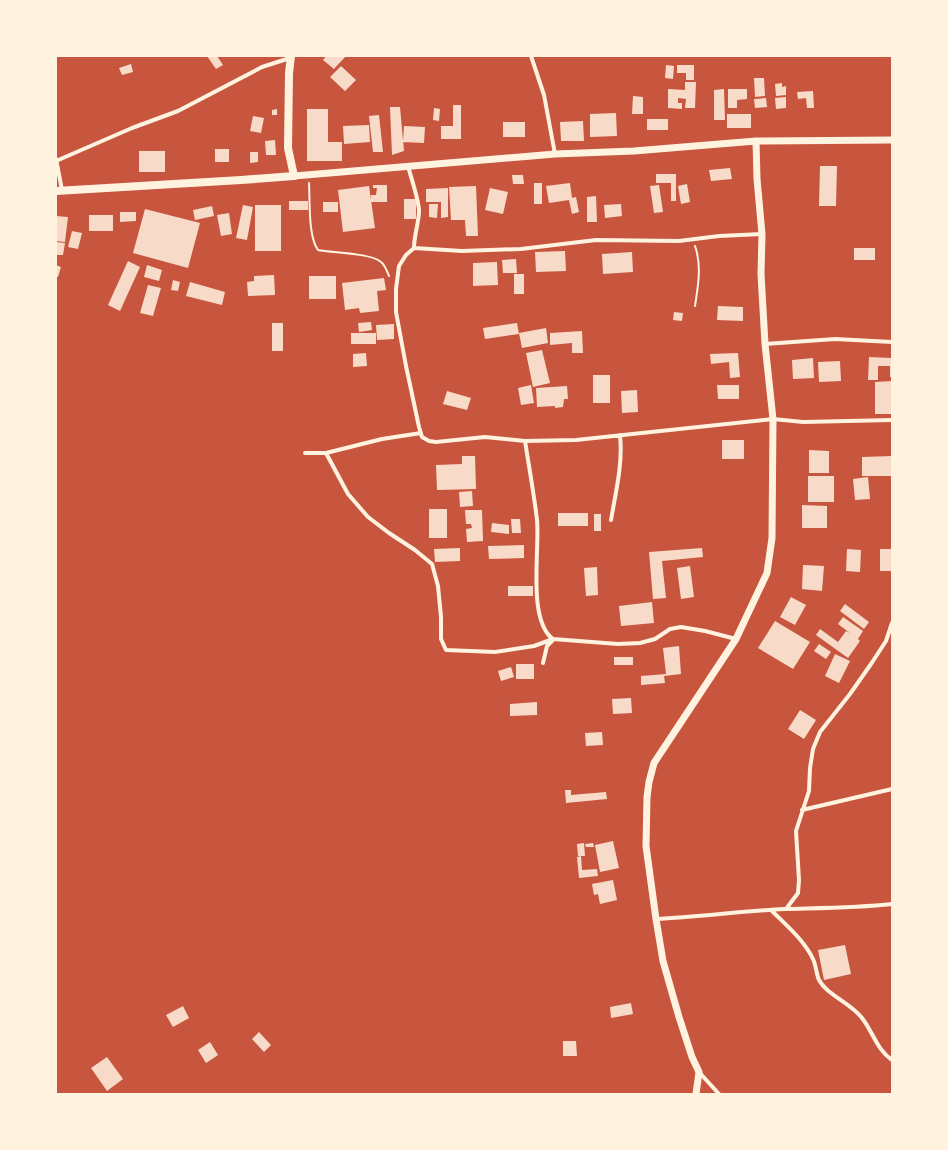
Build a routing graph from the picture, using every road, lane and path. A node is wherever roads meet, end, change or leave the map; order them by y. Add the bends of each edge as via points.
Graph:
1 (531, 56) edge
2 (291, 57) edge
3 (892, 140) edge
4 (756, 141) junction
5 (555, 154) junction
6 (56, 160) edge
7 (408, 166) junction
8 (308, 174) junction
9 (294, 176) junction
10 (59, 190) edge
11 (762, 234) junction
12 (692, 240) junction
13 (414, 248) junction
14 (396, 289) junction
15 (695, 306) dead end
16 (892, 342) edge
17 (765, 344) junction
18 (773, 419) junction
19 (892, 420) edge
20 (421, 433) junction
21 (620, 435) junction
22 (525, 441) junction
23 (305, 453) dead end
24 (326, 453) junction
25 (612, 520) dead end
26 (892, 623) edge
27 (553, 639) junction
28 (736, 639) junction
29 (543, 663) dead end
30 (892, 790) edge
31 (802, 810) junction
32 (892, 904) edge
33 (786, 909) junction
34 (771, 910) junction
35 (656, 919) junction
36 (892, 1060) edge
37 (699, 1072) junction
38 (696, 1094) edge
39 (719, 1094) edge

1 - 5 street via 544,95
2 - 6 street via 262,67 178,111
2 - 9 main road via 288,148
3 - 4 street
4 - 5 street
4 - 11 street
5 - 7 street
6 - 10 street
7 - 8 street
7 - 13 street via 419,209
8 - 9 street
8 - 14 path via 312,230 318,250 380,260
9 - 10 main road
11 - 12 street
11 - 17 street via 761,274
12 - 13 street via 596,240 521,248 469,250
12 - 15 path via 698,255 699,268
13 - 14 street via 406,255 400,266
14 - 20 street via 398,320
16 - 17 street via 835,339
17 - 18 street
18 - 19 street via 803,422
18 - 21 street
18 - 28 street via 772,538 767,573
20 - 22 street via 429,442 485,437
20 - 24 street via 382,439
21 - 22 street via 576,440
21 - 25 street via 620,470
22 - 27 street via 537,522 539,610 545,630
23 - 24 street
24 - 27 street via 348,494 368,517 432,564 438,586 441,639 446,650 495,652 534,646
26 - 31 street via 886,641 871,664 820,732 813,749 809,790
27 - 28 street via 618,644 640,643 655,639 670,629 681,627
27 - 29 street via 547,646
28 - 35 street via 654,763 647,797 646,846
30 - 31 street
31 - 33 street via 796,831 798,893
32 - 33 street
33 - 34 street
34 - 35 street
34 - 36 street via 789,927 807,950 819,979 826,988 854,1008 863,1018 876,1044
35 - 37 street via 663,961 678,1017
37 - 38 street
37 - 39 street

